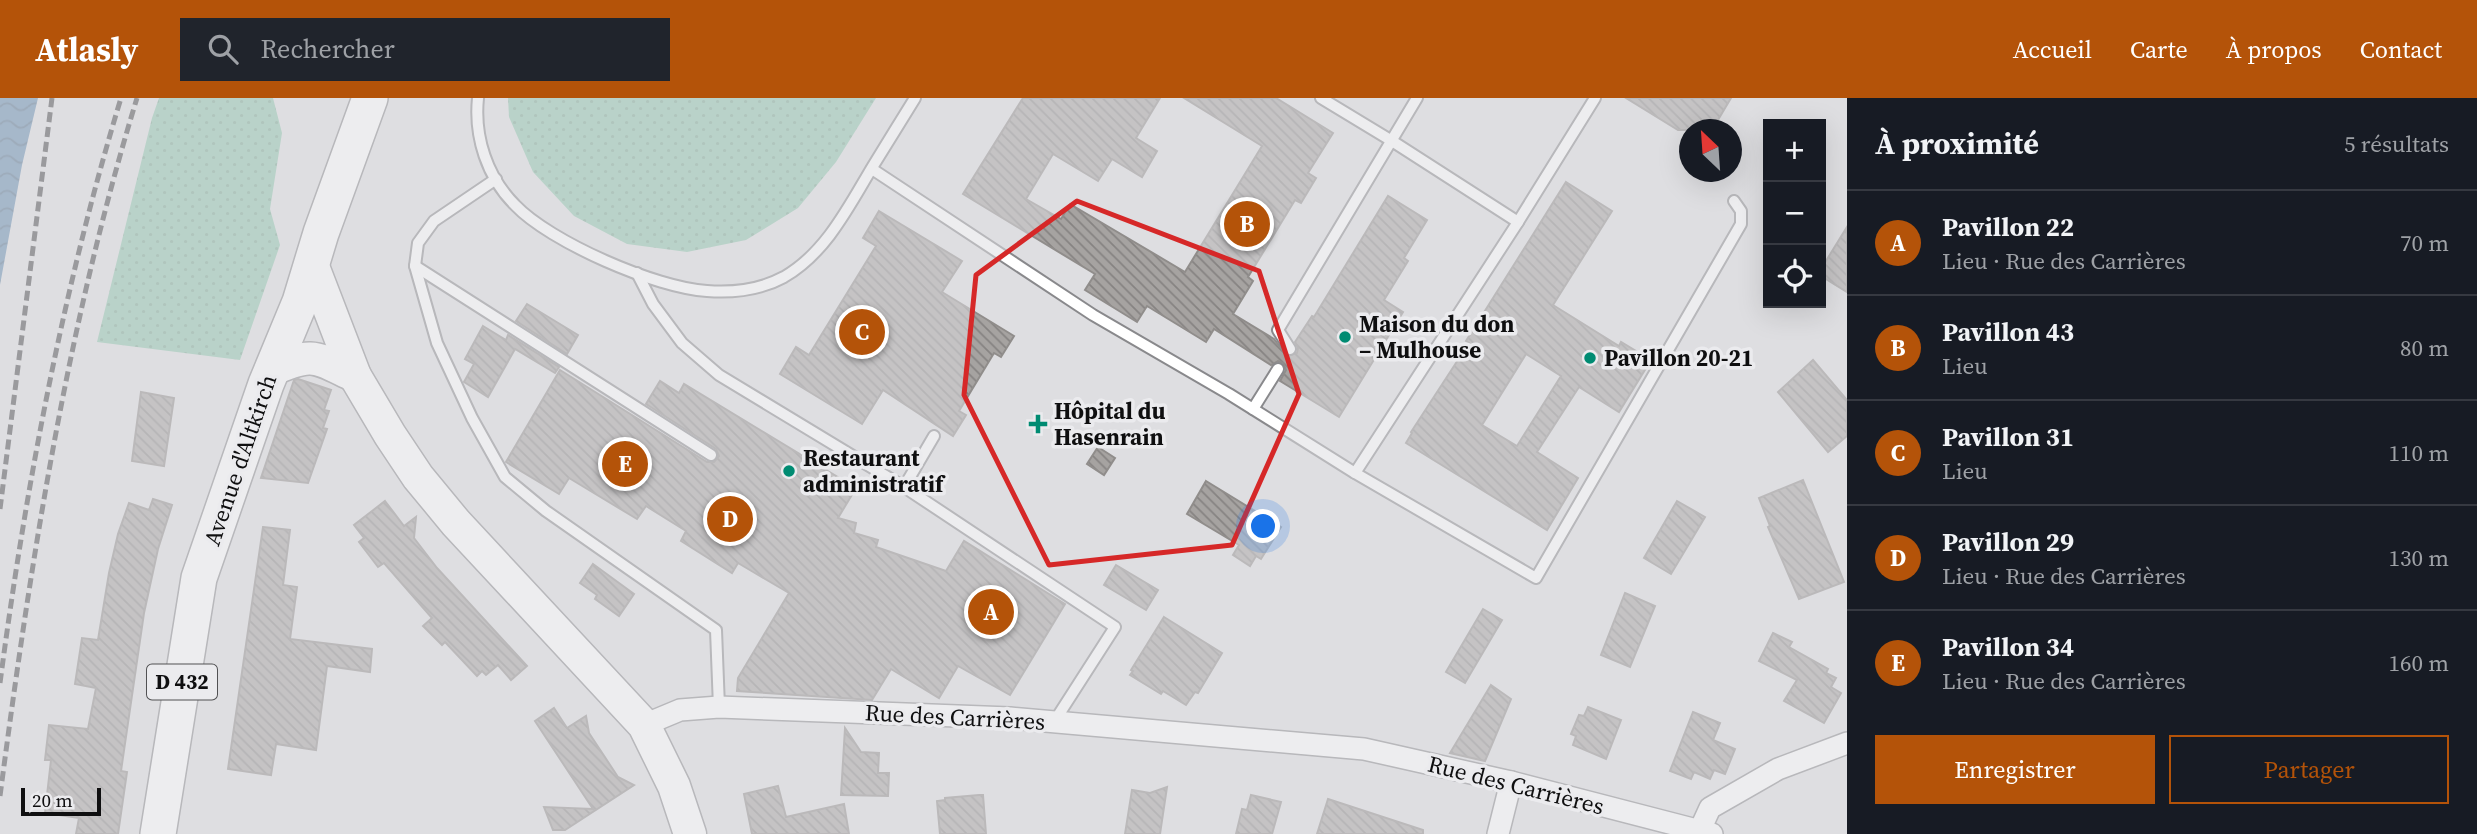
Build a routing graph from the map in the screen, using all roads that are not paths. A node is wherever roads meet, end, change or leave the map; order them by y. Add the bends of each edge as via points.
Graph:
1 (370, 98) edge
2 (478, 98) edge
3 (915, 98) edge
4 (1321, 98) edge
5 (1417, 98) edge
6 (1595, 98) edge
7 (1392, 141) junction
8 (872, 169) junction
9 (496, 179) junction
10 (1734, 201) dead end
11 (1518, 222) junction
12 (312, 264) junction
13 (415, 266) junction
14 (637, 273) junction
15 (300, 302) junction
16 (334, 324) junction
17 (1290, 349) dead end
18 (1279, 369) dead end
19 (271, 370) junction
20 (355, 376) junction
21 (1253, 410) junction
22 (934, 436) dead end
23 (711, 455) dead end
24 (1355, 473) junction
25 (904, 487) junction
26 (719, 707) junction
27 (1054, 722) junction
28 (644, 725) junction
29 (1847, 743) edge
30 (1511, 782) junction
31 (1705, 833) edge
32 (159, 834) edge
33 (690, 834) edge
34 (1498, 834) edge

1 - 12 main road, Avenue d'Altkirch / D 432
2 - 9 lane via 478,135
3 - 8 lane
4 - 7 lane
5 - 7 lane
6 - 11 lane
7 - 11 lane
7 - 17 lane via 1278,330
8 - 14 lane via 824,244 784,277 733,292 706,292
8 - 21 lane via 1093,315
9 - 13 lane via 434,222 418,243
9 - 14 lane via 514,205 543,229
10 - 24 lane via 1741,211 1741,224 1536,578
11 - 24 lane
12 - 15 main road, Avenue d'Altkirch / D 432
12 - 16 street
13 - 23 lane
13 - 26 lane via 437,343 505,477 545,511 716,630
14 - 25 lane via 682,344 719,375
15 - 16 street
15 - 19 main road, Avenue d'Altkirch / D 432
16 - 20 street
18 - 21 lane
19 - 20 street via 316,357
19 - 32 main road, Avenue d'Altkirch / D 432 via 193,605
20 - 28 street via 418,477 456,523
21 - 24 lane
22 - 25 lane
25 - 27 lane via 1115,626
26 - 27 street, Rue des Carrières
26 - 28 street, Rue des Carrières via 680,710
27 - 30 street, Rue des Carrières via 1364,750
28 - 33 street via 674,786
29 - 31 street via 1778,769 1710,808
30 - 31 street, Rue des Carrières
30 - 34 street

